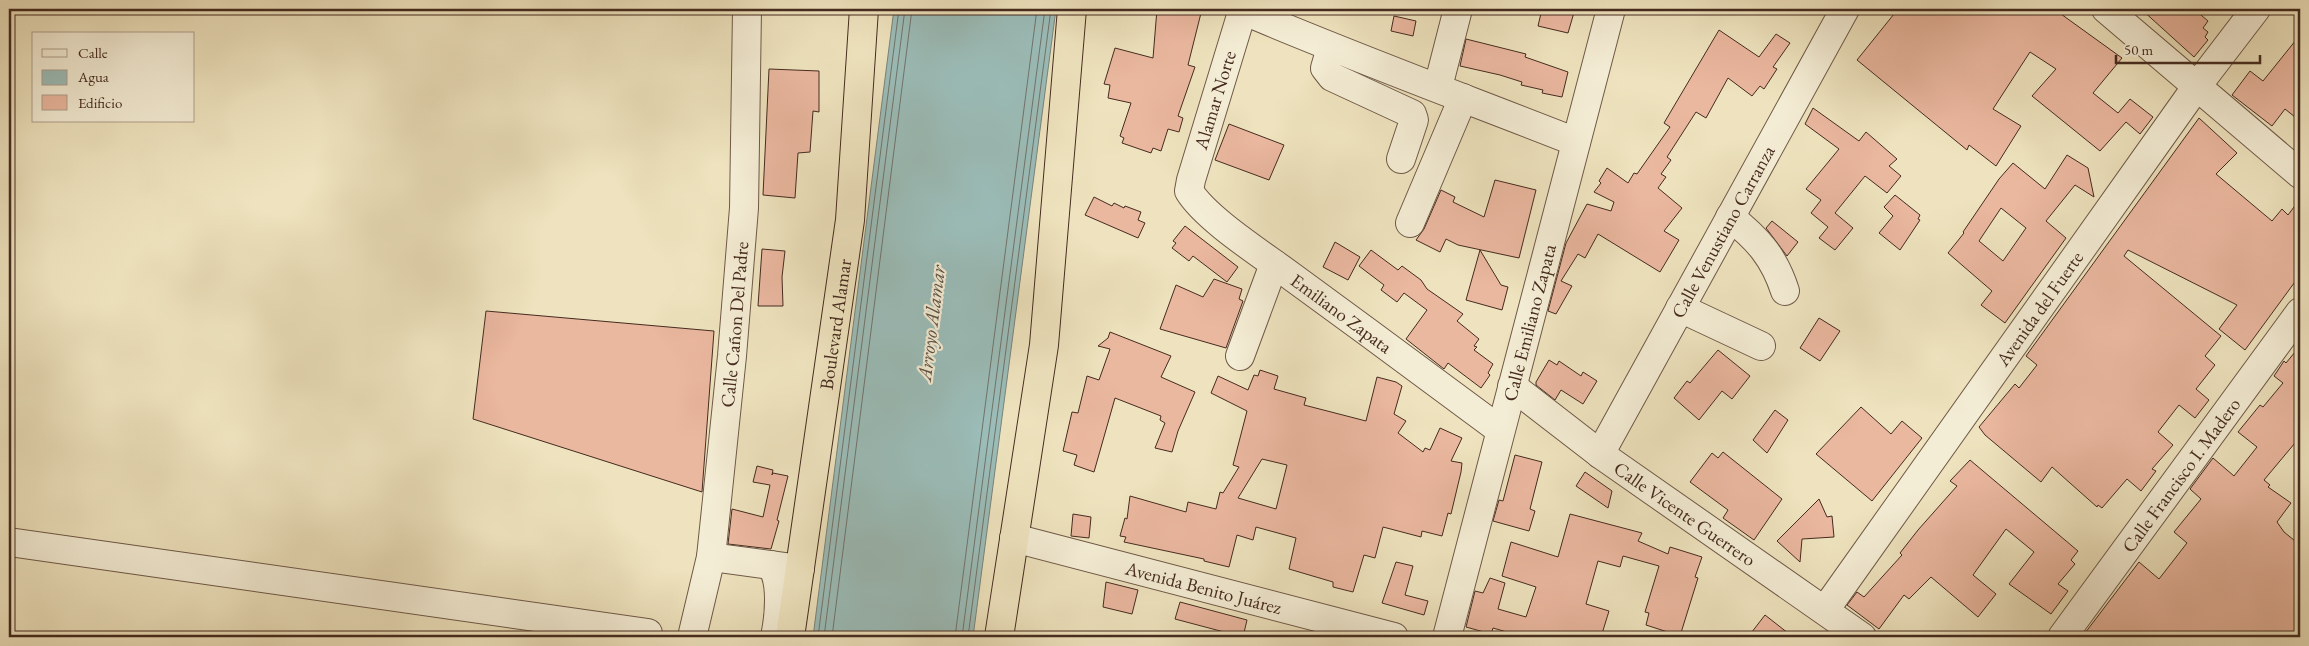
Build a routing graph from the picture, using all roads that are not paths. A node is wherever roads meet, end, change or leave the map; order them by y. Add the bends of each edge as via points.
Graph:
1 (747, 9) edge
2 (864, 9) edge
3 (1072, 9) edge
4 (1458, 9) edge
5 (1612, 9) edge
6 (1845, 9) edge
7 (2106, 9) edge
8 (2256, 9) edge
9 (1242, 10) edge
10 (1331, 48) junction
11 (2197, 86) junction
12 (1438, 87) junction
13 (1463, 98) junction
14 (1576, 142) junction
15 (1401, 159) dead end
16 (2300, 174) edge
17 (1189, 191) joint
18 (1730, 217) junction
19 (1410, 223) dead end
20 (1274, 264) junction
21 (1785, 291) dead end
22 (1680, 308) junction
23 (2300, 312) edge
24 (1761, 346) dead end
25 (1240, 356) dead end
26 (1512, 386) junction
27 (1500, 430) junction
28 (1600, 454) junction
29 (1014, 538) junction
30 (9, 542) edge
31 (711, 556) junction
32 (771, 565) junction
33 (800, 569) junction
34 (1004, 594) junction
35 (1825, 610) junction
36 (648, 633) dead end
37 (692, 637) edge
38 (775, 637) edge
39 (790, 637) edge
40 (998, 637) edge
41 (1008, 637) edge
42 (1394, 637) edge
43 (1447, 637) edge
44 (1862, 637) edge
45 (2062, 637) edge

1 - 31 street, Calle Cañon Del Padre via 744,208
2 - 33 highway, Boulevard Alamar via 850,220
3 - 29 highway via 1044,345
4 - 12 street
5 - 14 street, Calle Emiliano Zapata
6 - 18 street, Calle Venustiano Carranza
7 - 11 street
8 - 11 street, Avenida del Fuerte
9 - 10 street
9 - 17 street, Alamar Norte
10 - 12 street
10 - 15 street via 1325,68 1332,77 1412,114 1414,120
11 - 16 street
11 - 35 street, Avenida del Fuerte
12 - 13 street
13 - 14 street
13 - 19 street
14 - 26 street, Calle Emiliano Zapata
17 - 20 street, Emiliano Zapata via 1206,212
18 - 21 street via 1765,249 1777,268
18 - 22 street, Calle Venustiano Carranza
20 - 25 street
20 - 27 street, Emiliano Zapata
22 - 24 street
22 - 28 street, Calle Venustiano Carranza
23 - 45 street, Calle Francisco I. Madero
26 - 27 street, Calle Emiliano Zapata
26 - 28 street, Calle Vicente Guerrero
27 - 43 street, Calle Emiliano Zapata
28 - 35 street, Calle Vicente Guerrero
29 - 34 highway
29 - 42 street, Avenida Benito Juárez
30 - 36 street
31 - 32 street
31 - 37 street, Calle Cañon Del Padre
32 - 33 street
32 - 38 street via 777,574 778,623
33 - 39 highway, Boulevard Alamar
34 - 40 highway
34 - 41 highway
35 - 44 street, Calle Vicente Guerrero

